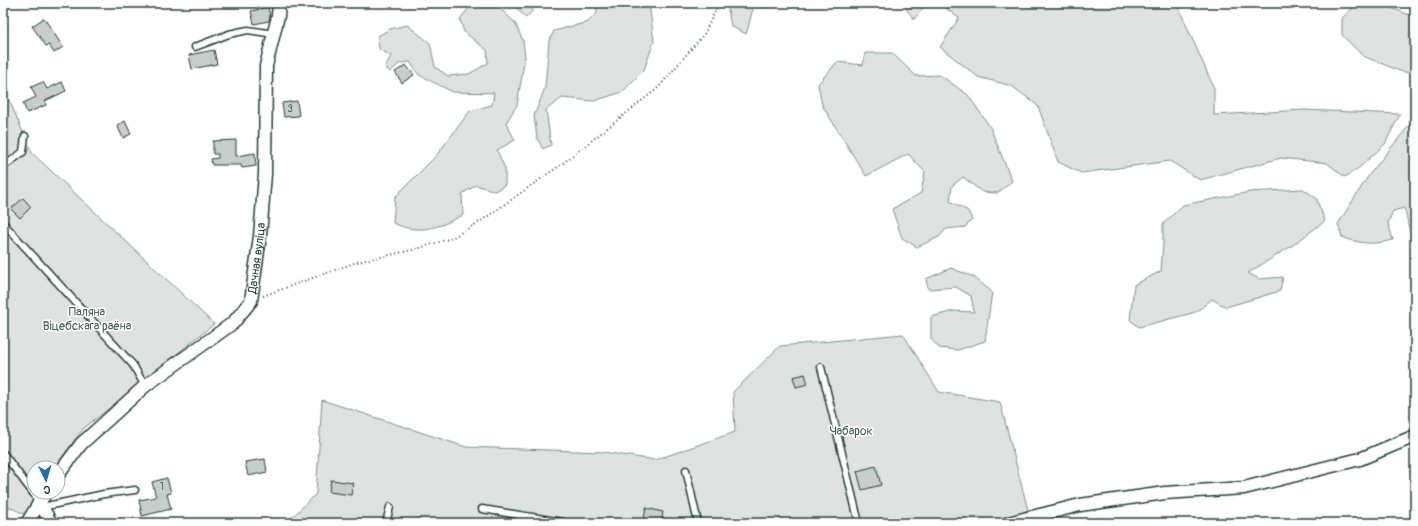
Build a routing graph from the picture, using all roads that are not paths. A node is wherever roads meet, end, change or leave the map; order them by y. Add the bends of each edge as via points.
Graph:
1 (278, 3) edge
2 (274, 34) junction
3 (195, 47) dead end
4 (25, 136) dead end
5 (3, 167) edge
6 (3, 223) edge
7 (821, 368) dead end
8 (145, 386) junction
9 (1415, 436) edge
10 (3, 453) edge
11 (66, 465) edge
12 (686, 470) dead end
13 (26, 481) edge
14 (135, 490) dead end
15 (66, 498) edge
16 (42, 500) edge
17 (390, 507) dead end
18 (482, 509) dead end
19 (27, 523) edge
20 (51, 523) edge
21 (386, 523) edge
22 (569, 523) edge
23 (698, 523) edge
24 (860, 523) edge
25 (1008, 523) edge

1 - 2 street, Дачная вуліца
2 - 3 lane via 248,30
2 - 8 street, Дачная вуліца via 266,66 265,174 251,301 233,323
4 - 5 lane via 23,152
6 - 8 lane via 128,359
7 - 24 lane
8 - 11 street, Дачная вуліца via 81,444
9 - 25 street via 1360,459 1244,488 1165,493 1080,505
10 - 13 lane
12 - 23 lane
14 - 15 lane
16 - 19 street
16 - 20 street
17 - 21 lane
18 - 22 lane

